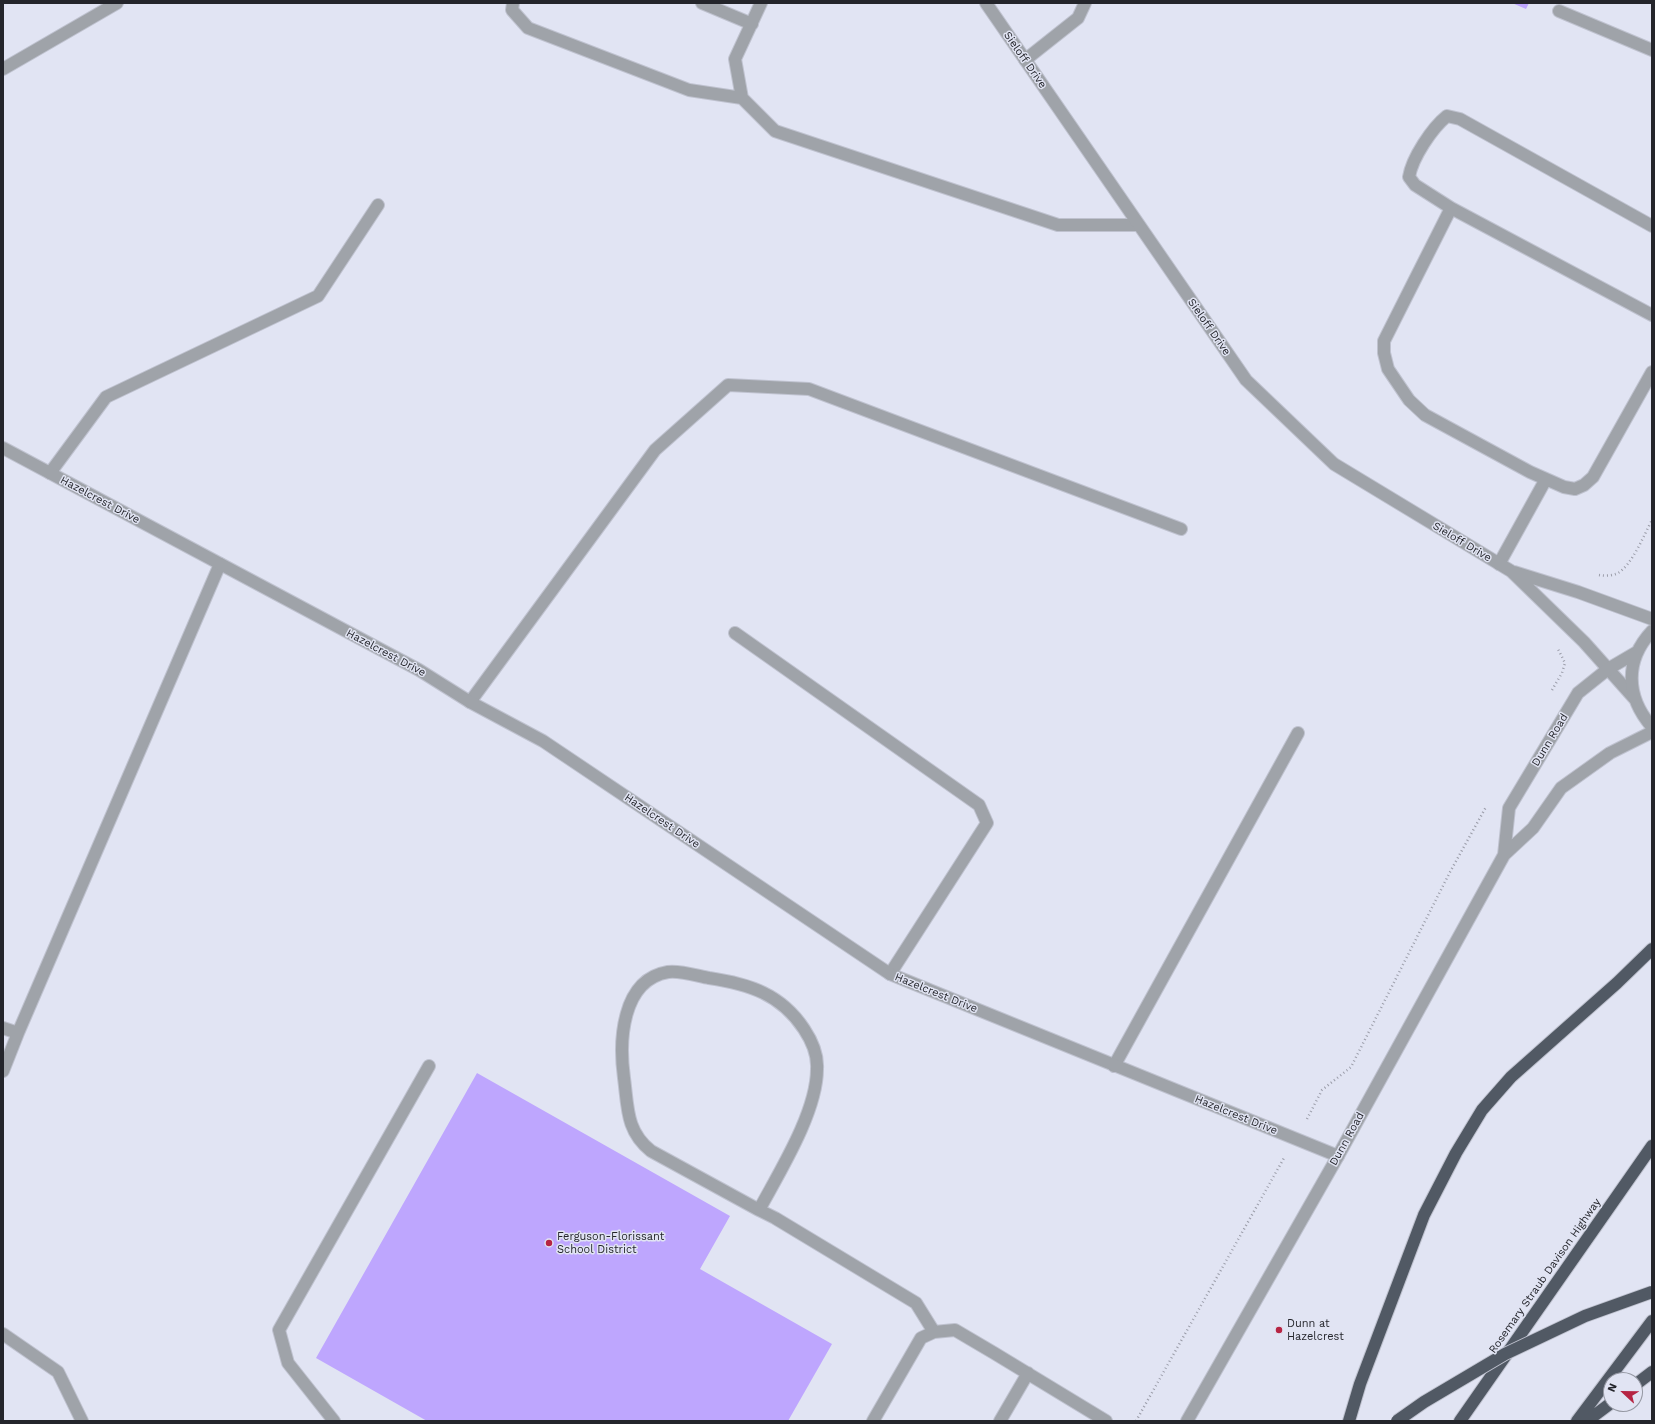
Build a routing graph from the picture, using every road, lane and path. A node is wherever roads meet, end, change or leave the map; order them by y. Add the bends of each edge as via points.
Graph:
1 (117, 3) edge
2 (513, 3) edge
3 (702, 3) edge
4 (762, 3) edge
5 (986, 3) edge
6 (1085, 3) edge
7 (1559, 10) dead end
8 (752, 24) junction
9 (1652, 50) edge
10 (1025, 60) junction
11 (3, 69) edge
12 (742, 98) junction
13 (378, 205) dead end
14 (1452, 208) junction
15 (1138, 225) junction
16 (1652, 226) edge
17 (1652, 315) edge
18 (1652, 372) edge
19 (3, 448) edge
20 (50, 473) junction
21 (1546, 479) junction
22 (1652, 520) edge
23 (1181, 529) dead end
24 (220, 564) junction
25 (1499, 564) junction
26 (1511, 571) junction
27 (1596, 575) dead end
28 (1652, 619) edge
29 (1652, 631) edge
30 (735, 633) dead end
31 (1556, 646) dead end
32 (1637, 652) junction
33 (1608, 669) junction
34 (1550, 693) dead end
35 (1634, 698) junction
36 (470, 702) junction
37 (1652, 727) edge
38 (1652, 732) edge
39 (1298, 733) dead end
40 (1489, 803) dead end
41 (1504, 855) junction
42 (1652, 949) edge
43 (890, 974) junction
44 (3, 1028) edge
45 (18, 1033) junction
46 (429, 1066) dead end
47 (1114, 1066) junction
48 (3, 1071) edge
49 (1314, 1107) dead end
50 (1652, 1146) edge
51 (1338, 1156) junction
52 (1276, 1172) dead end
53 (759, 1210) junction
54 (1652, 1292) edge
55 (1652, 1321) edge
56 (934, 1332) junction
57 (3, 1334) edge
58 (1652, 1372) edge
59 (1028, 1373) junction
60 (1643, 1379) edge
61 (1603, 1409) edge
62 (82, 1421) edge
63 (334, 1421) edge
64 (873, 1421) edge
65 (1000, 1421) edge
66 (1106, 1421) edge
67 (1136, 1421) edge
68 (1187, 1421) edge
69 (1349, 1421) edge
70 (1397, 1421) edge
71 (1460, 1421) edge
72 (1577, 1421) edge
73 (1587, 1421) edge

1 - 11 street
2 - 12 street via 512,10 528,28 689,90
3 - 8 street
4 - 8 street
5 - 10 street, Sieloff Drive
6 - 10 street via 1078,18
7 - 9 street
8 - 12 street via 735,59
10 - 15 street, Sieloff Drive
12 - 15 street via 775,131 1058,225
13 - 20 street via 318,296 106,397
14 - 16 street via 1415,185 1410,177 1411,167 1437,124 1447,116 1460,119
14 - 17 street
14 - 21 street via 1384,341 1388,369 1409,400 1425,415
15 - 25 street, Sieloff Drive via 1246,380 1334,464
18 - 21 street via 1593,477 1575,489
19 - 20 street, Hazelcrest Drive
20 - 24 street, Hazelcrest Drive
21 - 25 street
22 - 27 path via 1627,565 1608,576
23 - 36 street via 809,389 728,385 655,450
24 - 36 street, Hazelcrest Drive via 419,670
24 - 45 street
25 - 26 street, Sieloff Drive
26 - 28 street, Sieloff Drive
26 - 33 street, Sieloff Drive
29 - 32 street
30 - 43 street via 980,805 987,823
31 - 34 path via 1565,663
32 - 33 street, Dunn Road
32 - 35 street via 1632,678
33 - 35 street, Sieloff Drive
33 - 41 street, Dunn Road via 1578,693 1509,808
35 - 37 street via 1642,716
36 - 43 street, Hazelcrest Drive via 543,741
38 - 41 street, Dunn Road via 1610,753 1562,788 1533,828
39 - 47 street
40 - 49 path via 1447,879 1351,1067 1322,1090
41 - 51 street, Dunn Road
42 - 69 highway via 1511,1077 1482,1110 1424,1215 1360,1384
43 - 47 street, Hazelcrest Drive
44 - 45 street
45 - 48 street
46 - 63 street via 279,1330 288,1363
47 - 51 street, Hazelcrest Drive
50 - 71 highway, Rosemary Straub Davison Highway
51 - 68 street, Dunn Road
52 - 67 path
53 - 53 street via 651,1151 643,1145 630,1123 621,1059 623,1025 640,989 647,981 658,975 669,972 690,974 736,982 758,990 790,1012 812,1041 818,1068 816,1087 809,1110
53 - 56 street via 916,1303
54 - 70 highway, bridge via 1585,1316 1505,1354
55 - 72 highway
56 - 59 street via 955,1330
56 - 64 street via 921,1338
57 - 62 street via 58,1372
58 - 60 highway
59 - 65 street
59 - 66 street
61 - 73 highway

